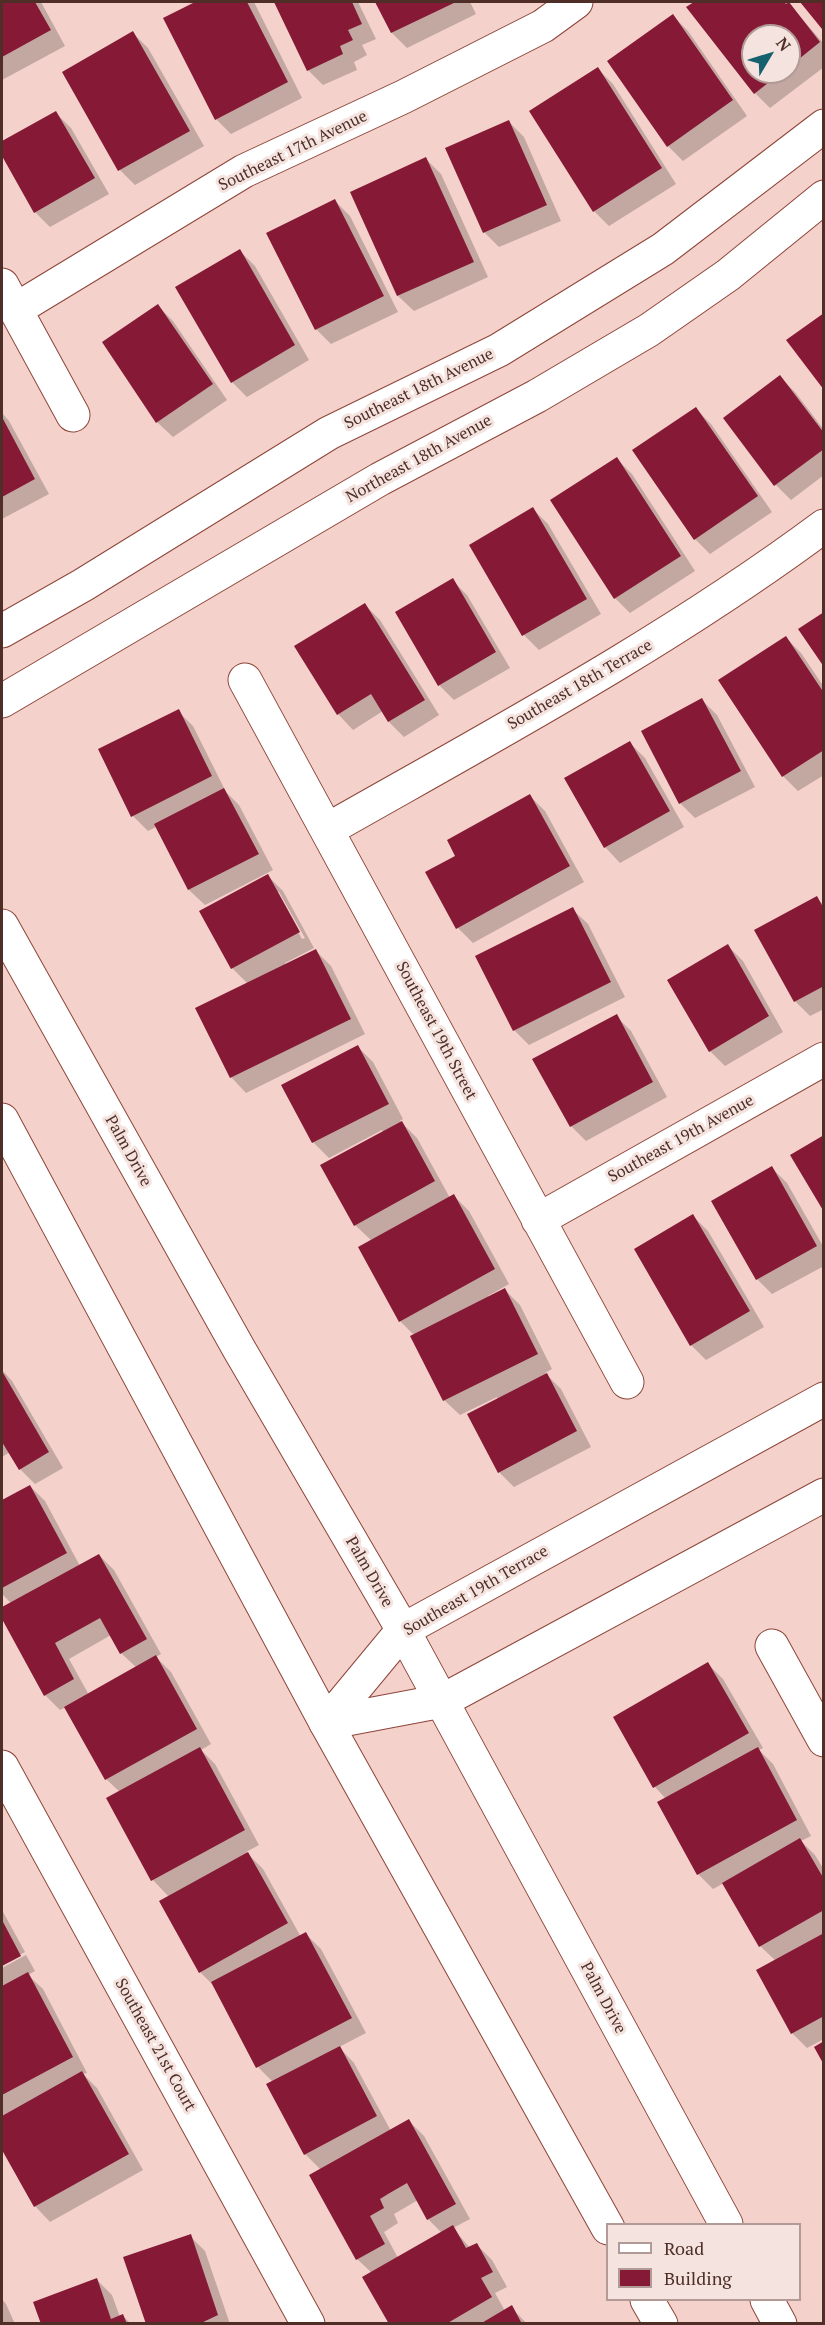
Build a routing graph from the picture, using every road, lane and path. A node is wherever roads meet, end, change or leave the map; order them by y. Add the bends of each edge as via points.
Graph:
1 (576, 2) edge
2 (824, 126) edge
3 (824, 197) edge
4 (8, 297) edge
5 (73, 415) dead end
6 (824, 526) edge
7 (2, 631) edge
8 (245, 680) dead end
9 (2, 701) edge
10 (327, 830) junction
11 (2, 926) edge
12 (824, 1059) edge
13 (2, 1120) edge
14 (538, 1220) junction
15 (627, 1382) dead end
16 (824, 1399) edge
17 (824, 1495) edge
18 (403, 1630) junction
19 (772, 1646) dead end
20 (442, 1701) junction
21 (326, 1723) junction
22 (824, 1740) edge
23 (2, 1767) edge
24 (725, 2223) edge
25 (606, 2224) edge
26 (648, 2301) edge
27 (767, 2301) edge
28 (308, 2324) edge
29 (661, 2324) edge
30 (780, 2324) edge

1 - 4 street, Southeast 17th Avenue via 543,26 244,171
2 - 7 street, Southeast 18th Avenue via 663,249 499,350 329,433
3 - 9 street, Northeast 18th Avenue via 728,274 649,330 537,396 380,479
4 - 5 street
6 - 10 street, Southeast 18th Terrace via 675,629
8 - 10 street, Southeast 19th Street
10 - 14 street, Southeast 19th Street
11 - 18 street, Palm Drive via 239,1349
12 - 14 street, Southeast 19th Avenue
13 - 21 street
14 - 15 street, Southeast 19th Street
16 - 18 street, Southeast 19th Terrace
17 - 20 street
18 - 20 street, Palm Drive
18 - 21 street, Southeast 19th Terrace
19 - 22 street
20 - 21 street
20 - 24 street, Palm Drive
21 - 25 street
23 - 28 street, Southeast 21st Court
26 - 29 street
27 - 30 street

